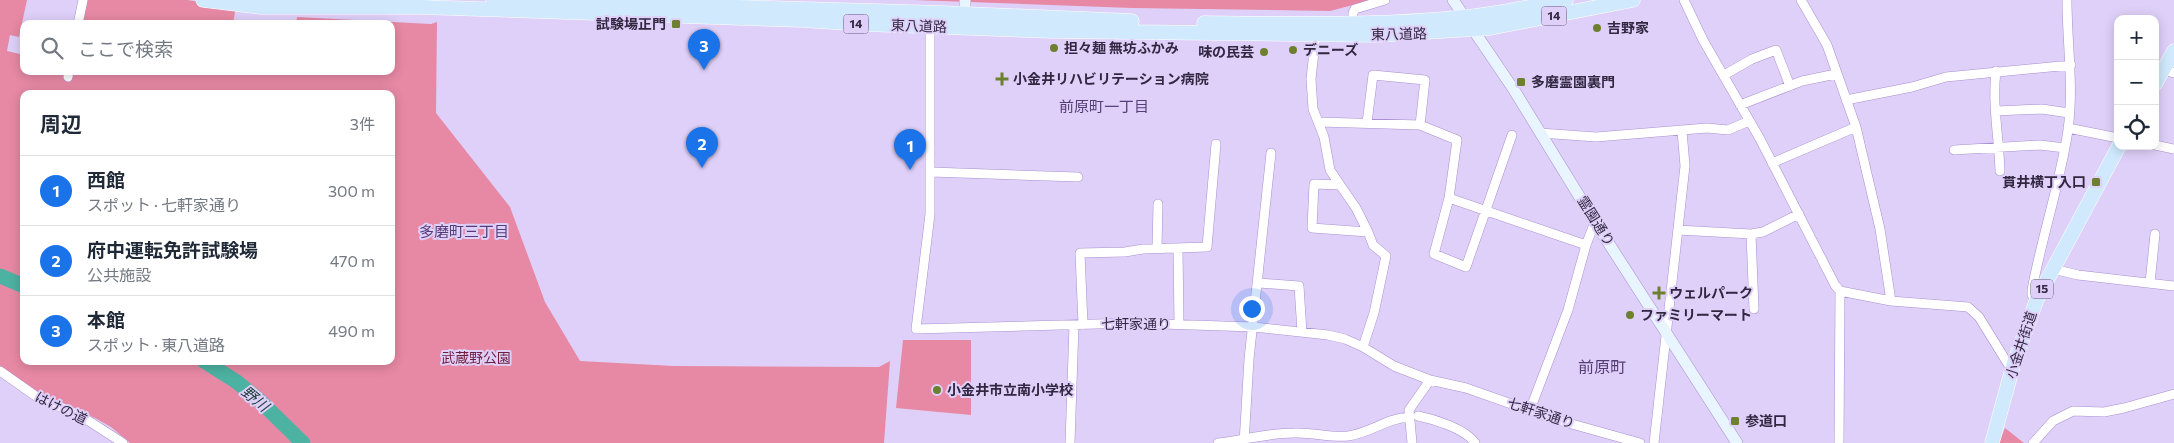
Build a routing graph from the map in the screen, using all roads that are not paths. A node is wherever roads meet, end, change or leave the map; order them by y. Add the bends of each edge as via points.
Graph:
1 (83, 0) edge
2 (202, 0) edge
3 (493, 0) edge
4 (1386, 0) edge
5 (1453, 0) edge
6 (1566, 0) edge
7 (1633, 0) edge
8 (1684, 0) edge
9 (1801, 0) edge
10 (2067, 0) edge
11 (238, 3) edge
12 (1531, 3) edge
13 (870, 11) junction
14 (965, 14) edge
15 (1464, 18) junction
16 (79, 20) edge
17 (1353, 22) junction
18 (933, 26) junction
19 (1474, 30) junction
20 (1316, 34) junction
21 (2174, 51) edge
22 (2071, 65) junction
23 (1996, 71) junction
24 (2169, 71) edge
25 (1724, 74) junction
26 (1836, 74) junction
27 (2159, 80) edge
28 (1790, 86) junction
29 (1846, 100) junction
30 (1740, 106) junction
31 (1996, 111) junction
32 (2069, 113) junction
33 (1749, 121) junction
34 (1319, 122) junction
35 (1367, 123) junction
36 (1420, 125) junction
37 (1856, 127) junction
38 (2068, 128) junction
39 (1682, 130) junction
40 (1540, 133) junction
41 (1512, 135) dead end
42 (2114, 137) edge
43 (1216, 144) dead end
44 (2159, 146) edge
45 (1999, 148) junction
46 (2065, 148) junction
47 (2174, 149) edge
48 (1954, 150) dead end
49 (2117, 150) edge
50 (1271, 153) dead end
51 (1772, 163) junction
52 (2000, 171) dead end
53 (931, 172) junction
54 (1078, 177) dead end
55 (1340, 186) junction
56 (1449, 198) junction
57 (1158, 204) dead end
58 (1486, 211) junction
59 (1799, 214) junction
60 (1595, 222) junction
61 (1678, 230) junction
62 (1368, 232) junction
63 (1751, 234) junction
64 (2155, 234) dead end
65 (1586, 245) junction
66 (1157, 248) junction
67 (1178, 248) junction
68 (2053, 269) junction
69 (1259, 283) junction
70 (2150, 283) junction
71 (2174, 286) edge
72 (1840, 291) junction
73 (2037, 299) junction
74 (1891, 302) junction
75 (1754, 309) dead end
76 (1179, 324) junction
77 (1079, 325) junction
78 (1254, 327) junction
79 (1302, 332) junction
80 (1668, 334) junction
81 (1363, 347) junction
82 (2013, 366) junction
83 (0, 371) edge
84 (1430, 380) junction
85 (2174, 394) edge
86 (1530, 410) junction
87 (1414, 417) junction
88 (1244, 441) edge
89 (1625, 441) edge
90 (123, 443) edge
91 (1070, 443) edge
92 (1218, 443) edge
93 (1412, 443) edge
94 (1475, 443) edge
95 (1640, 443) edge
96 (1654, 443) edge
97 (1738, 443) edge
98 (1839, 443) edge
99 (1992, 443) edge
100 (2033, 443) edge

1 - 16 street
2 - 11 main road, 東八道路 / 14
3 - 13 main road, 東八道路 / 14
4 - 17 street via 1355,9 1352,12
5 - 15 street, 霊園通り
6 - 12 main road, 東八道路 / 14
7 - 19 main road, 東八道路 / 14
8 - 25 street
9 - 26 street via 1827,45
10 - 22 street
11 - 18 main road, 東八道路 / 14
12 - 15 main road, 東八道路 / 14
13 - 14 main road, 東八道路 / 14
13 - 18 main road via 932,18 936,22
14 - 17 main road, 東八道路 / 14 via 1136,21
14 - 18 main road, 東八道路 / 14
14 - 20 main road, 東八道路 / 14 via 1053,31
15 - 17 main road, 東八道路 / 14
15 - 19 street, 霊園通り
18 - 53 street, 七軒家通り
19 - 20 main road, 東八道路 / 14 via 1378,35
19 - 40 street, 霊園通り
20 - 34 street via 1311,85 1314,116
21 - 24 main road
22 - 23 street
22 - 32 street
23 - 29 street via 1946,77
23 - 31 street via 1993,93
24 - 27 main road
25 - 28 street via 1776,50
25 - 30 street
26 - 28 street
26 - 29 street
28 - 30 street
29 - 37 street
30 - 33 street
31 - 32 street via 2042,109
31 - 45 street
32 - 38 street
33 - 39 street via 1728,130
33 - 51 street
34 - 35 street
34 - 55 street via 1330,170
35 - 36 street
35 - 36 street via 1373,75 1426,80
36 - 56 street via 1457,140
37 - 51 street
37 - 74 street via 1880,228
38 - 42 street
38 - 46 street
39 - 40 street via 1585,138
39 - 61 street via 1685,166
40 - 60 street, 霊園通り
41 - 58 street
43 - 67 street via 1207,248
44 - 47 street
45 - 46 street via 2040,145
45 - 48 street
45 - 52 street
46 - 73 street via 2056,198 2032,290 2032,296
49 - 68 main road, 小金井街道 / 15
50 - 69 street
51 - 59 street
53 - 54 street
53 - 77 street, 七軒家通り via 928,248 916,329
55 - 62 street
55 - 62 street via 1314,184 1312,228
56 - 58 street
56 - 58 street via 1434,254 1466,267
57 - 66 street
58 - 65 street
59 - 63 street via 1763,232
59 - 72 street
60 - 65 street
60 - 80 street, 霊園通り
61 - 63 street
61 - 80 street
62 - 81 street via 1374,245 1386,256
63 - 75 street
64 - 70 street
65 - 86 street via 1568,310
66 - 67 street
66 - 77 street via 1080,253
67 - 76 street
68 - 70 street
68 - 73 main road, 小金井街道 / 15
69 - 78 street
69 - 79 street via 1299,286
70 - 71 street
72 - 74 street
72 - 98 street
73 - 82 main road, 小金井街道 / 15
74 - 82 street via 1968,307 1979,317 2008,364
76 - 77 street, 七軒家通り
76 - 78 street, 七軒家通り
77 - 91 street
78 - 79 street, 七軒家通り
78 - 88 street
79 - 81 street, 七軒家通り via 1345,339
80 - 96 street
80 - 97 street, 霊園通り
81 - 84 street, 七軒家通り via 1394,366
82 - 99 main road, 小金井街道 / 15
83 - 90 street, はけの道 via 37,397 81,416
84 - 86 street, 七軒家通り via 1466,388
84 - 87 street via 1410,410
85 - 100 street via 2104,412 2072,411 2053,421
86 - 89 street, 七軒家通り
87 - 88 street via 1392,419 1362,434 1265,434
87 - 93 street
87 - 94 street via 1438,422 1464,433
88 - 92 street
89 - 95 street, 七軒家通り

